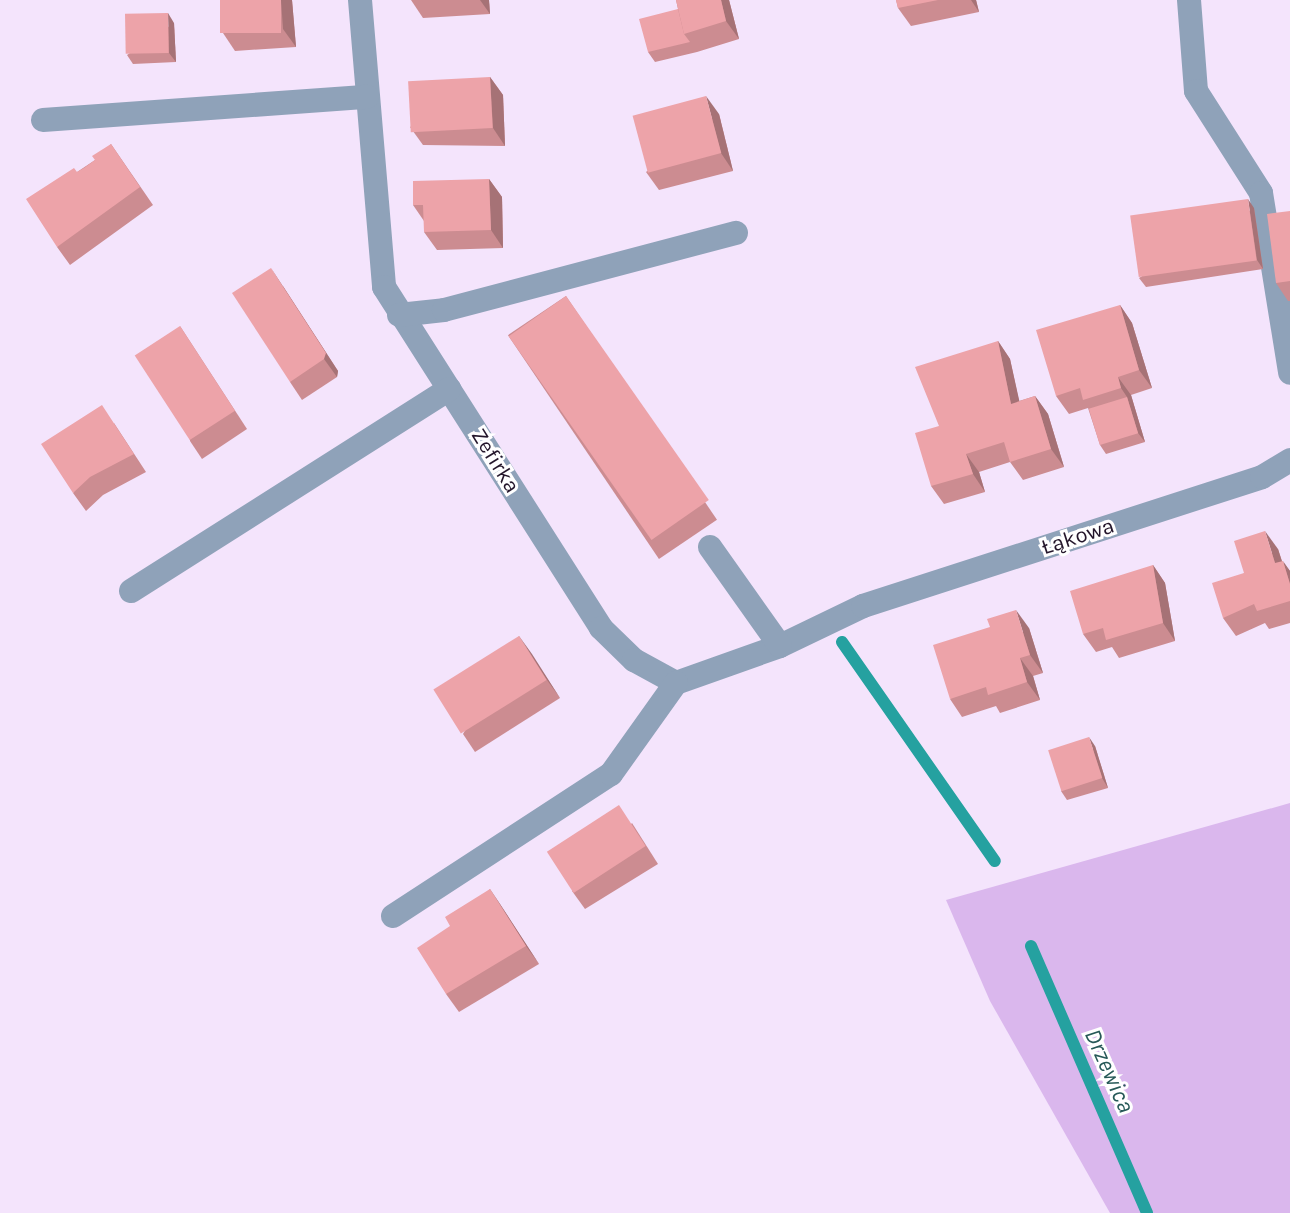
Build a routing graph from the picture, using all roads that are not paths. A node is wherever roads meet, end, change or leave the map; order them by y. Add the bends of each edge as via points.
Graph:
1 (360, 0) edge
2 (1189, 0) edge
3 (367, 97) junction
4 (43, 120) dead end
5 (736, 233) dead end
6 (399, 315) junction
7 (1290, 373) edge
8 (449, 389) junction
9 (1290, 460) edge
10 (710, 547) dead end
11 (131, 591) dead end
12 (780, 646) junction
13 (676, 683) junction
14 (393, 916) dead end

1 - 3 street, Zefirka
2 - 7 street via 1196,91 1261,193
3 - 4 street
3 - 6 street, Zefirka via 384,287
5 - 6 street via 444,310
6 - 8 street, Zefirka
8 - 11 street
8 - 13 street, Zefirka via 601,628 634,660
9 - 12 street, Łąkowa via 1262,477 863,606
10 - 12 street
12 - 13 street
13 - 14 street via 611,774

